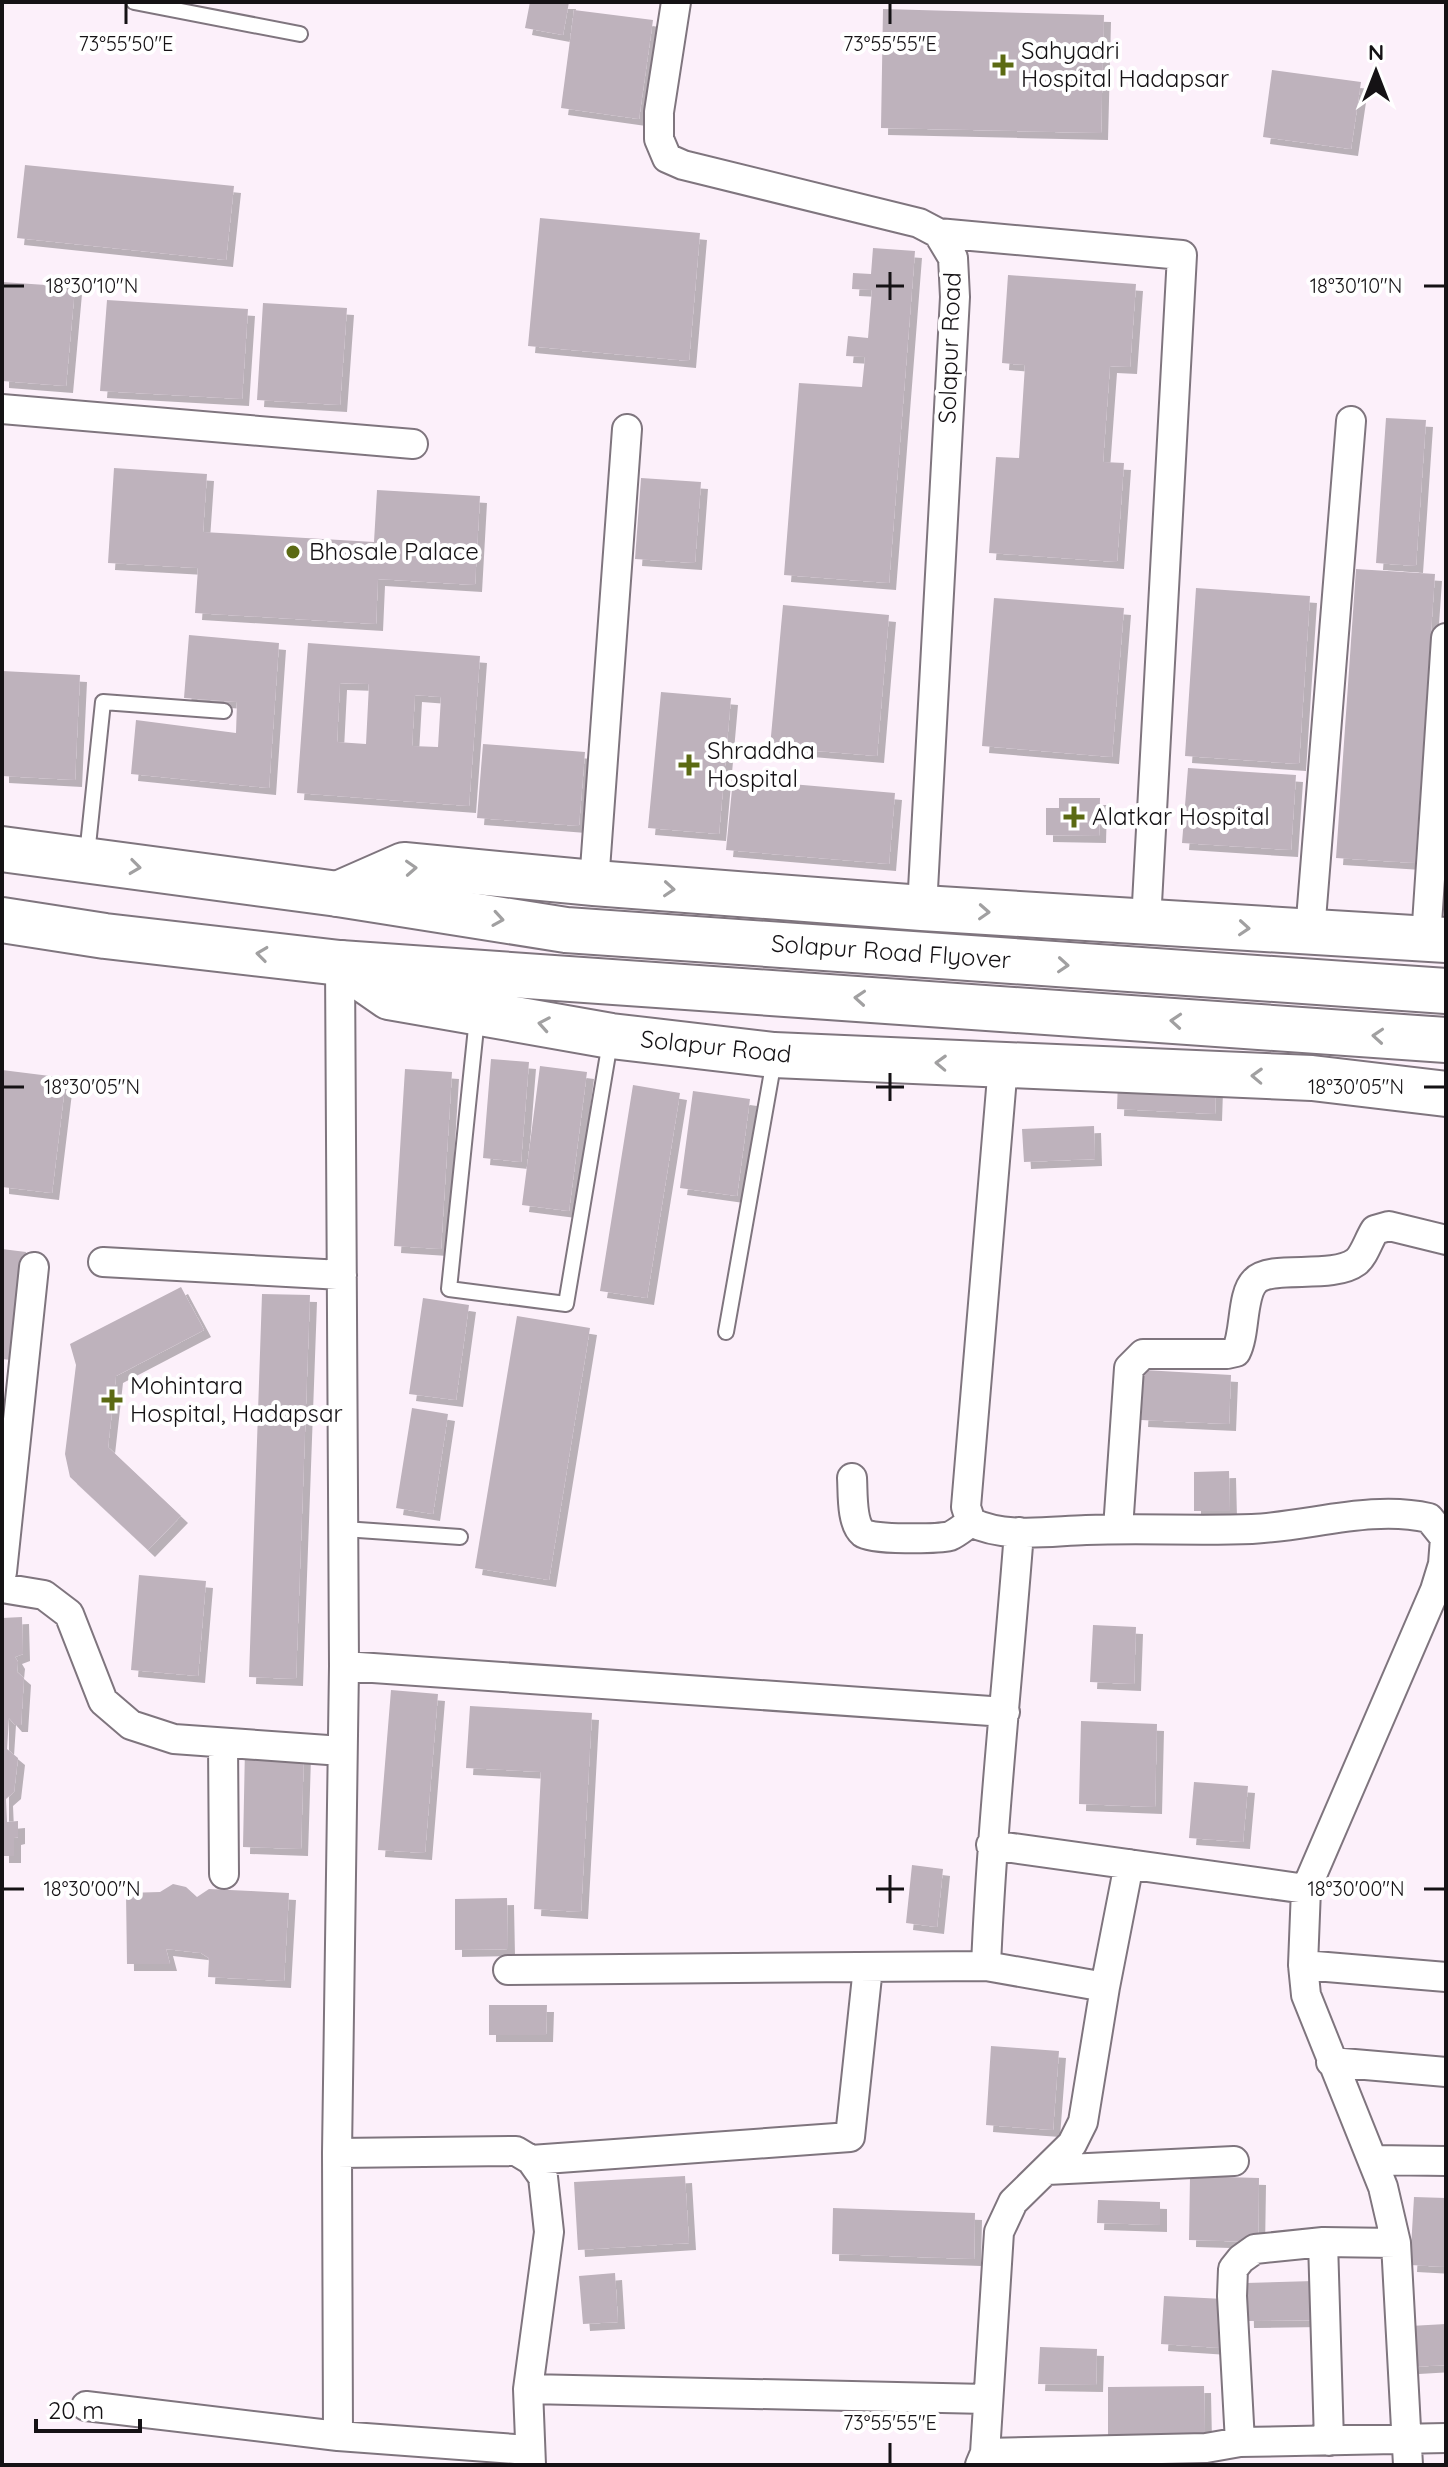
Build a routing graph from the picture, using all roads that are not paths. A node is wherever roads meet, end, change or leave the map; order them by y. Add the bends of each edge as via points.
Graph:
1 (134, 2) edge
2 (676, 2) edge
3 (300, 34) dead end
4 (938, 233) junction
5 (2, 409) edge
6 (1351, 421) dead end
7 (627, 429) dead end
8 (413, 444) dead end
9 (1446, 638) edge
10 (224, 711) dead end
11 (2, 849) edge
12 (86, 861) junction
13 (594, 883) junction
14 (338, 894) junction
15 (922, 908) junction
16 (2, 920) edge
17 (1146, 922) junction
18 (1310, 932) junction
19 (1436, 940) edge
20 (340, 963) junction
21 (1446, 991) edge
22 (477, 1013) junction
23 (611, 1036) junction
24 (1446, 1040) edge
25 (774, 1055) junction
26 (1003, 1065) junction
27 (1446, 1094) edge
28 (1446, 1240) edge
29 (103, 1262) dead end
30 (34, 1267) dead end
31 (342, 1275) junction
32 (726, 1332) dead end
33 (852, 1478) dead end
34 (1438, 1510) edge
35 (971, 1522) junction
36 (344, 1529) junction
37 (1118, 1529) junction
38 (1019, 1532) junction
39 (460, 1537) dead end
40 (3, 1556) edge
41 (2, 1588) edge
42 (344, 1666) junction
43 (1005, 1712) junction
44 (223, 1743) junction
45 (342, 1751) junction
46 (991, 1845) junction
47 (1129, 1864) junction
48 (224, 1874) dead end
49 (1306, 1889) junction
50 (1303, 1965) junction
51 (986, 1966) junction
52 (868, 1967) junction
53 (508, 1970) dead end
54 (1446, 1977) edge
55 (1105, 1987) junction
56 (1331, 2062) junction
57 (1446, 2072) edge
58 (337, 2153) junction
59 (531, 2160) junction
60 (1373, 2160) junction
61 (1234, 2161) dead end
62 (1446, 2161) edge
63 (1047, 2170) junction
64 (1323, 2242) junction
65 (1396, 2243) junction
66 (528, 2389) junction
67 (987, 2399) junction
68 (86, 2406) dead end
69 (338, 2436) junction
70 (1446, 2438) edge
71 (1329, 2441) junction
72 (1240, 2442) junction
73 (1407, 2453) edge
74 (530, 2458) edge
75 (1102, 2458) edge
76 (983, 2459) edge

1 - 3 lane
2 - 4 street via 659,112 659,139 667,158 919,223
4 - 15 street, Solapur Road via 953,258 955,297
4 - 17 street via 1182,255
5 - 8 street
6 - 18 street
7 - 13 street
9 - 19 street
10 - 12 lane via 103,702
11 - 12 main road
12 -> 14 main road
14 -> 13 main road via 404,865
13 -> 15 main road
14 -> 21 main road, Solapur Road Flyover via 566,930
15 -> 17 main road
20 -> 16 main road, Solapur Road
17 -> 18 main road
18 - 19 main road
20 - 22 main road, Solapur Road via 389,997
24 -> 20 main road, Solapur Road Flyover
20 - 31 street
23 -> 22 main road, Solapur Road
22 - 23 lane via 449,1289 566,1304
23 - 25 main road, Solapur Road
26 -> 25 main road, Solapur Road
25 - 32 lane
27 -> 26 main road, Solapur Road via 1312,1078
26 - 35 street via 966,1507
28 - 37 street via 1389,1226 1375,1230 1359,1260 1342,1269 1257,1278 1249,1289 1236,1352 1143,1354 1134,1361 1129,1368
29 - 31 street
30 - 40 street
31 - 36 street
33 - 35 street via 857,1524 863,1533 943,1536
34 - 37 street via 1254,1529
34 - 49 street via 1445,1538 1435,1590
35 - 38 street
36 - 39 lane
36 - 42 street
37 - 38 street
38 - 43 street
41 - 44 street via 44,1595 69,1614 103,1701 131,1725 174,1739
42 - 43 street
42 - 45 street
43 - 46 street
44 - 45 street
44 - 48 street
45 - 58 street
46 - 47 street
46 - 51 street
47 - 49 street
47 - 55 street
49 - 50 street
50 - 54 street
50 - 56 street via 1306,1995
51 - 52 street
51 - 55 street
52 - 53 street
52 - 59 street via 850,2137
55 - 63 street via 1083,2122 1072,2144
56 - 57 street
56 - 60 street
58 - 59 street via 497,2149
58 - 69 street
59 - 66 street via 543,2177 549,2232
60 - 62 street
60 - 65 street
61 - 63 street
63 - 67 street via 1013,2202 999,2232
64 - 65 street
64 - 71 street
64 - 72 street via 1255,2249 1233,2269
65 - 73 street
66 - 67 street
66 - 74 street
67 - 76 street
68 - 69 street
69 - 74 street
70 - 73 street
71 - 72 street
71 - 73 street
72 - 75 street
75 - 76 street

